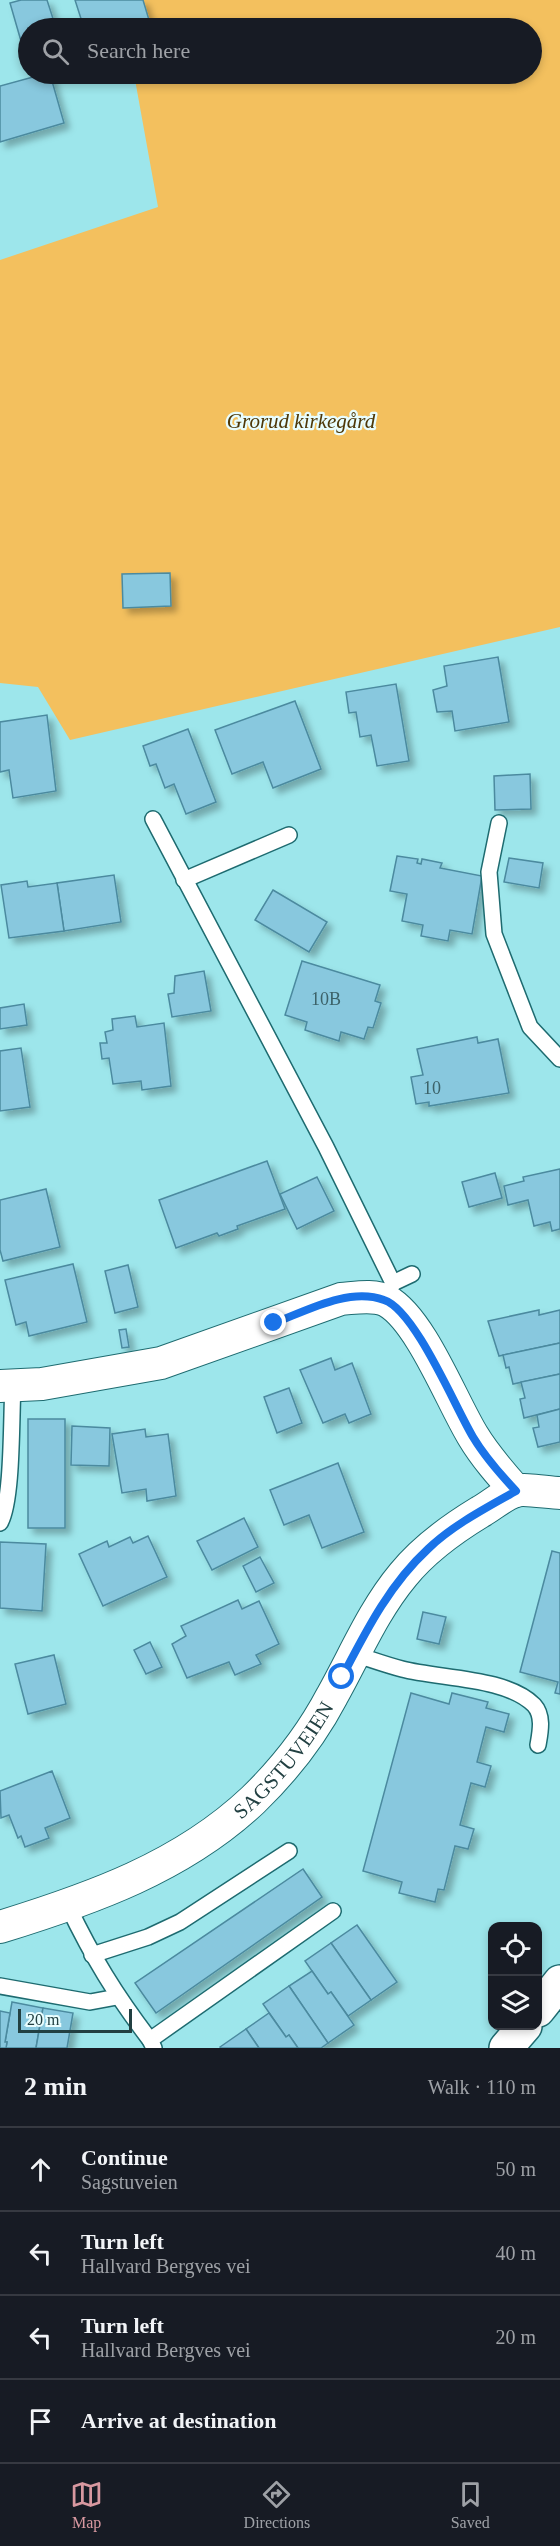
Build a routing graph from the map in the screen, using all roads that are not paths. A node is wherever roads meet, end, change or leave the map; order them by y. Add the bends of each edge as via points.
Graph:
1 (153, 819) dead end
2 (499, 823) dead end
3 (289, 835) dead end
4 (184, 880) junction
5 (560, 1059) edge
6 (412, 1274) dead end
7 (389, 1292) junction
8 (6, 1386) edge
9 (516, 1491) junction
10 (560, 1493) edge
11 (0, 1523) edge
12 (354, 1654) junction
13 (538, 1745) dead end
14 (289, 1851) dead end
15 (68, 1906) junction
16 (333, 1911) dead end
17 (0, 1927) edge
18 (92, 1955) junction
19 (560, 1982) edge
20 (0, 1986) edge
21 (117, 1997) junction
22 (542, 2004) edge
23 (521, 2030) edge
24 (152, 2044) edge
25 (506, 2048) edge

1 - 4 lane
2 - 5 lane via 489,872 494,934 530,1027
3 - 4 lane
4 - 7 lane via 326,1147
6 - 7 lane
7 - 8 street via 341,1299 161,1363 42,1384
7 - 9 street via 418,1335 473,1437
8 - 11 lane via 7,1496
9 - 10 street
9 - 12 street, SAGSTUVEIEN via 429,1547 397,1583
12 - 13 lane via 402,1669 488,1684 516,1693 535,1706 540,1717
12 - 15 street, SAGSTUVEIEN via 306,1737 253,1800 182,1854 130,1882
14 - 18 lane via 180,1922 148,1938
15 - 17 street, SAGSTUVEIEN
15 - 18 lane
16 - 24 lane
18 - 21 lane
19 - 22 street
20 - 21 lane via 90,2002
21 - 24 lane
23 - 25 street

